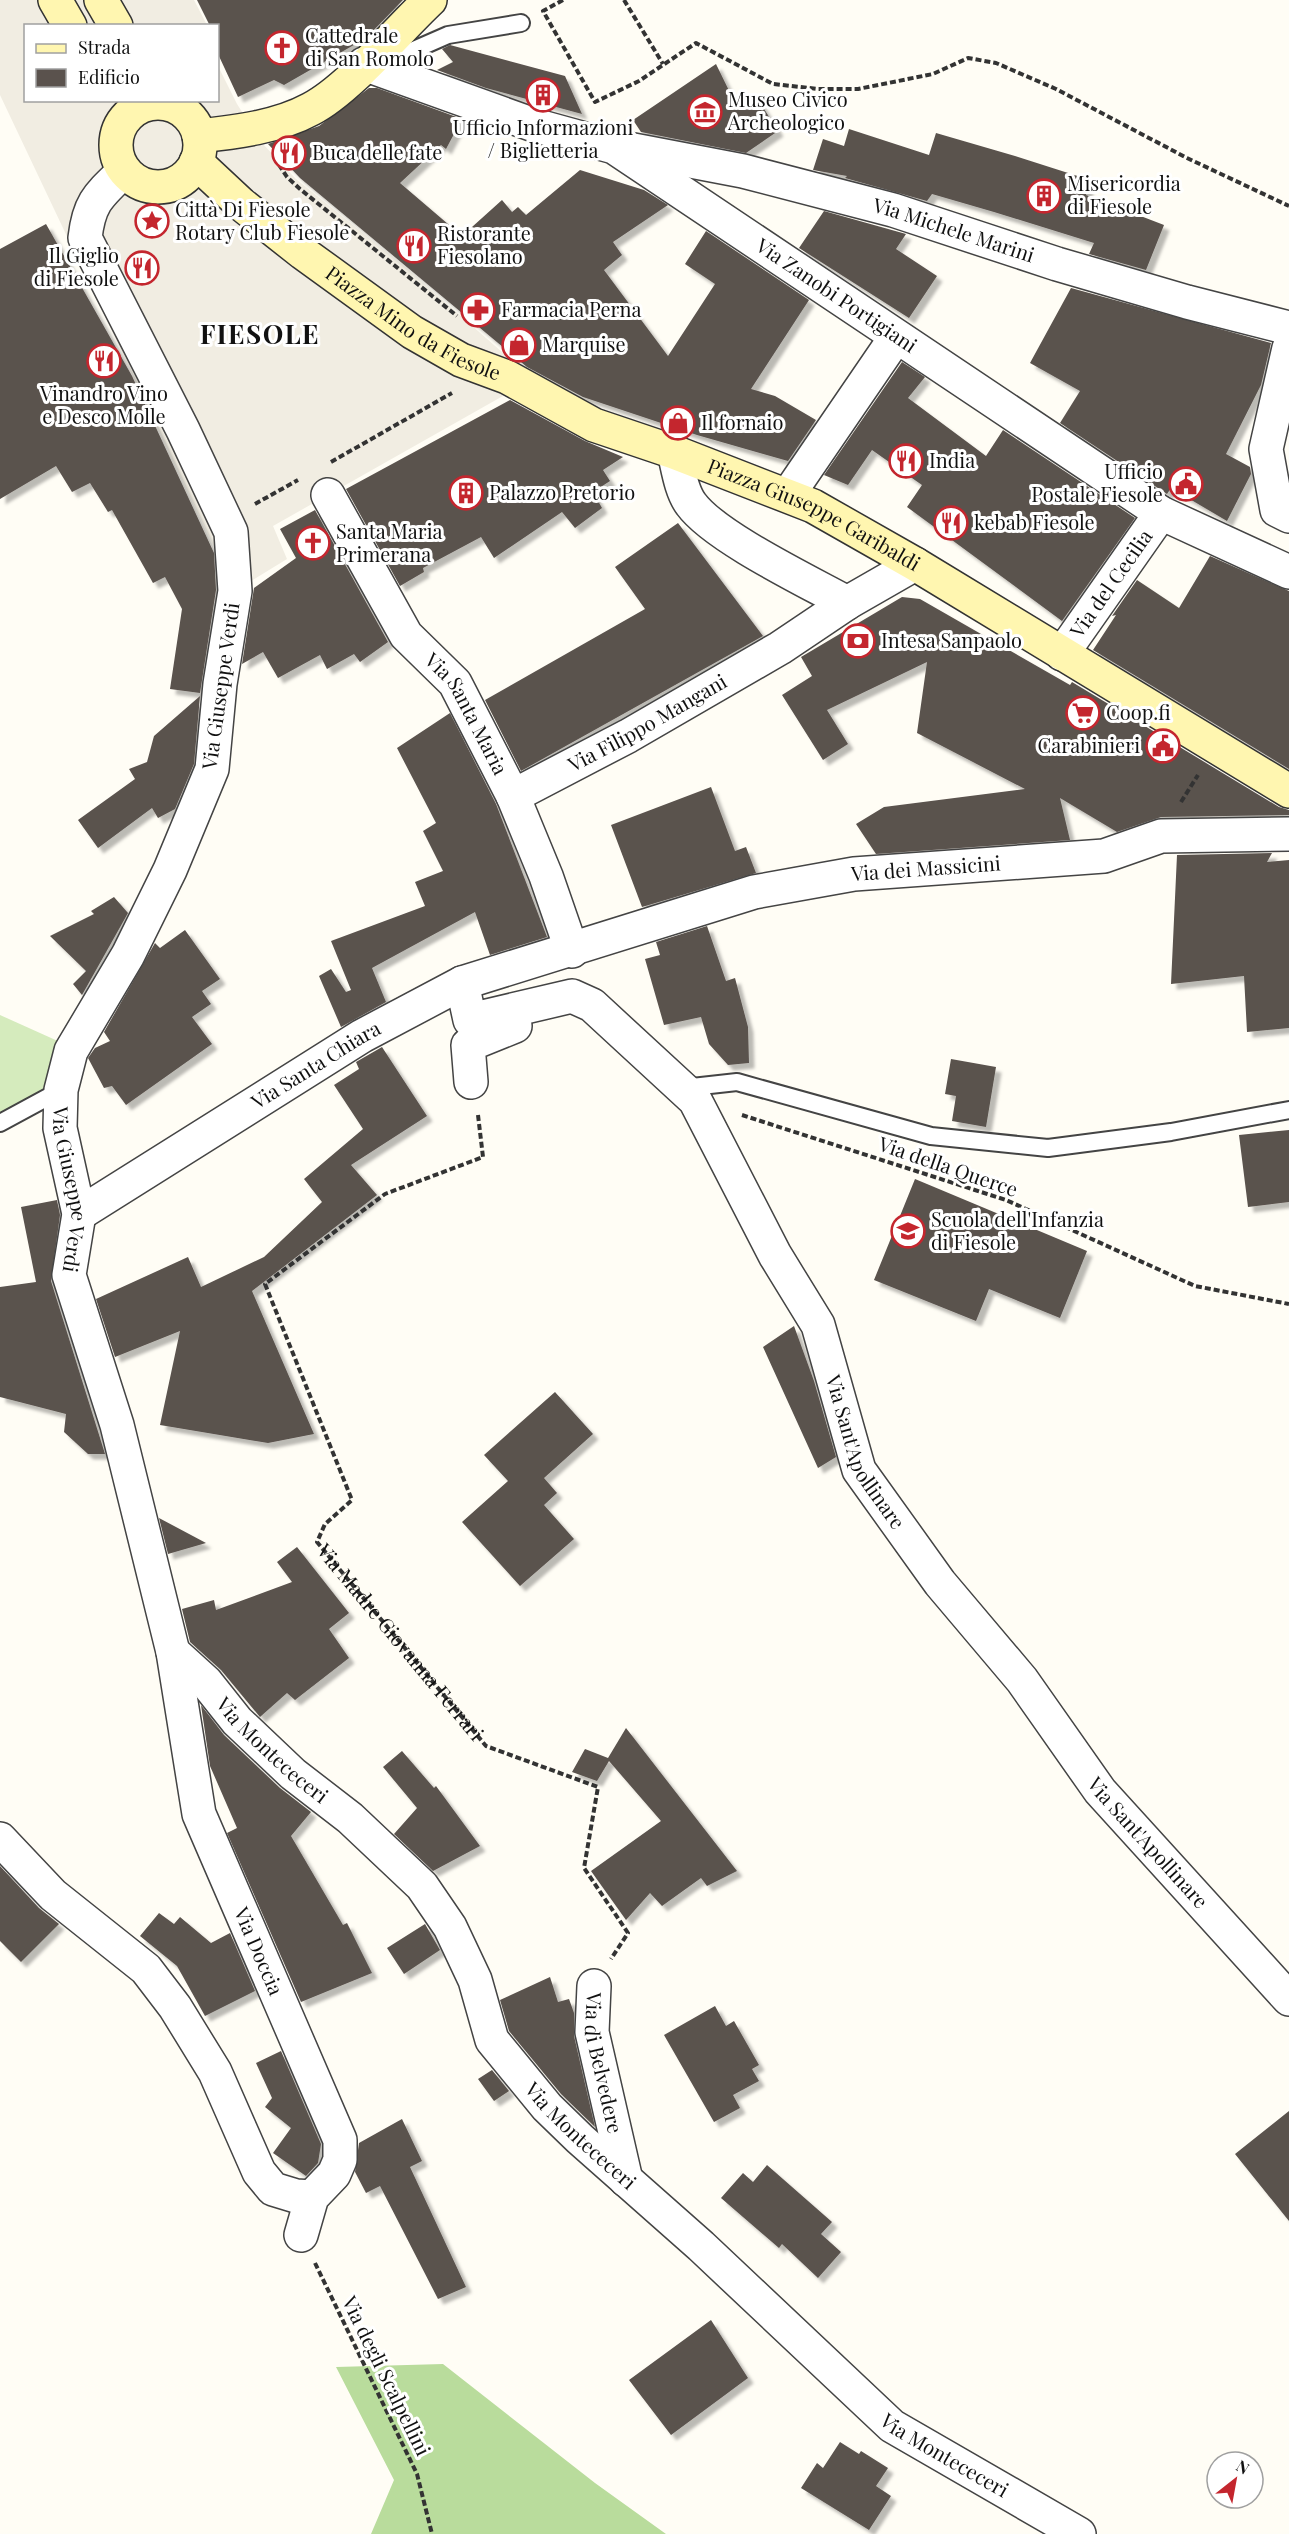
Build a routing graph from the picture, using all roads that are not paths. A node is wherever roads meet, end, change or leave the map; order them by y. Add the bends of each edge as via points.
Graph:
1 (55, 0) edge
2 (101, 0) edge
3 (430, 0) edge
4 (521, 23) dead end
5 (69, 24) edge
6 (115, 24) edge
7 (372, 56) junction
8 (155, 102) edge
9 (163, 102) edge
10 (118, 110) edge
11 (614, 147) junction
12 (198, 149) junction
13 (124, 171) junction
14 (1289, 328) edge
15 (896, 337) junction
16 (1289, 348) edge
17 (523, 384) joint
18 (1289, 391) edge
19 (1286, 440) edge
20 (674, 452) junction
21 (1289, 472) edge
22 (320, 478) road end
23 (788, 495) junction
24 (1161, 513) junction
25 (1289, 516) edge
26 (915, 564) junction
27 (1289, 572) edge
28 (847, 603) junction
29 (780, 648) joint
30 (1062, 654) junction
31 (1289, 791) edge
32 (513, 796) junction
33 (1289, 834) edge
34 (572, 951) junction
35 (462, 983) junction
36 (572, 996) junction
37 (471, 1082) road end
38 (61, 1090) junction
39 (689, 1094) junction
40 (1289, 1110) edge
41 (0, 1123) edge
42 (79, 1214) junction
43 (173, 1652) junction
44 (0, 1839) edge
45 (594, 1986) road end
46 (1289, 1999) edge
47 (626, 2180) junction
48 (312, 2197) junction
49 (302, 2235) road end
50 (1079, 2534) edge

1 - 5 main road
2 - 6 main road
3 - 7 main road
4 - 7 lane via 448,35 400,56
7 - 11 street, Via Zanobi Portigiani via 534,125
7 - 12 main road via 311,109
8 - 10 main road, Piazza Mino da Fiesole
9 - 12 main road, Piazza Mino da Fiesole via 186,113
10 - 13 main road, Piazza Mino da Fiesole via 115,145
11 - 14 street, Via Michele Marini via 743,171 893,210 1057,264
11 - 15 street, Via Zanobi Portigiani
12 - 13 main road via 180,180 156,187 144,185
12 - 17 main road, Piazza Mino da Fiesole via 269,227 393,318 461,360
13 - 38 street, Via Giuseppe Verdi via 101,192 88,213 85,238 228,526 235,591 212,769 128,955 71,1051
15 - 23 street
15 - 24 street, Via Zanobi Portigiani
16 - 25 street via 1266,449 1277,510
17 - 20 main road, Piazza Giuseppe Garibaldi via 594,425
18 - 19 street
19 - 21 street
20 - 23 main road, Piazza Giuseppe Garibaldi
20 - 28 street, Piazza Giuseppe Garibaldi via 690,503 706,519 732,538
22 - 32 street, Via Santa Maria via 406,635 455,684
23 - 26 main road, Piazza Giuseppe Garibaldi
24 - 27 street, Via Zanobi Portigiani
24 - 30 street, Via del Cecilia
26 - 28 street, Piazza Giuseppe Garibaldi
26 - 30 main road
28 - 29 street, Piazza Giuseppe Garibaldi
29 - 32 street, Via Filippo Mangani via 628,736
30 - 31 main road
32 - 34 street, Via Santa Maria
33 - 34 street, Via dei Massicini via 1161,836 1104,856 854,873 754,892
34 - 35 street, Via Santa Chiara
35 - 36 street via 470,1020
35 - 42 street, Via Santa Chiara via 323,1060
36 - 37 street via 559,1008 468,1045
36 - 39 street, Via Sant'Apollinare via 592,1005
38 - 41 lane
38 - 42 street, Via Giuseppe Verdi via 60,1128
39 - 40 lane via 737,1082 931,1136 1048,1148 1171,1132
39 - 46 street, Via Sant'Apollinare via 775,1256 818,1325 859,1470 940,1583 1022,1680 1100,1791
42 - 43 street, Via Giuseppe Verdi via 69,1275 117,1425
43 - 47 street, Via Montececeri via 293,1774 350,1818 422,1886 450,1927 475,1980 492,2040 547,2107
43 - 48 street, Via Doccia via 199,1814 340,2140 340,2160 334,2174
44 - 48 street via 53,1895 146,1969 215,2072 259,2172 273,2189
45 - 47 street, Via di Belvedere via 592,2032
47 - 50 street, Via Montececeri via 892,2426
48 - 49 street, Via Doccia

